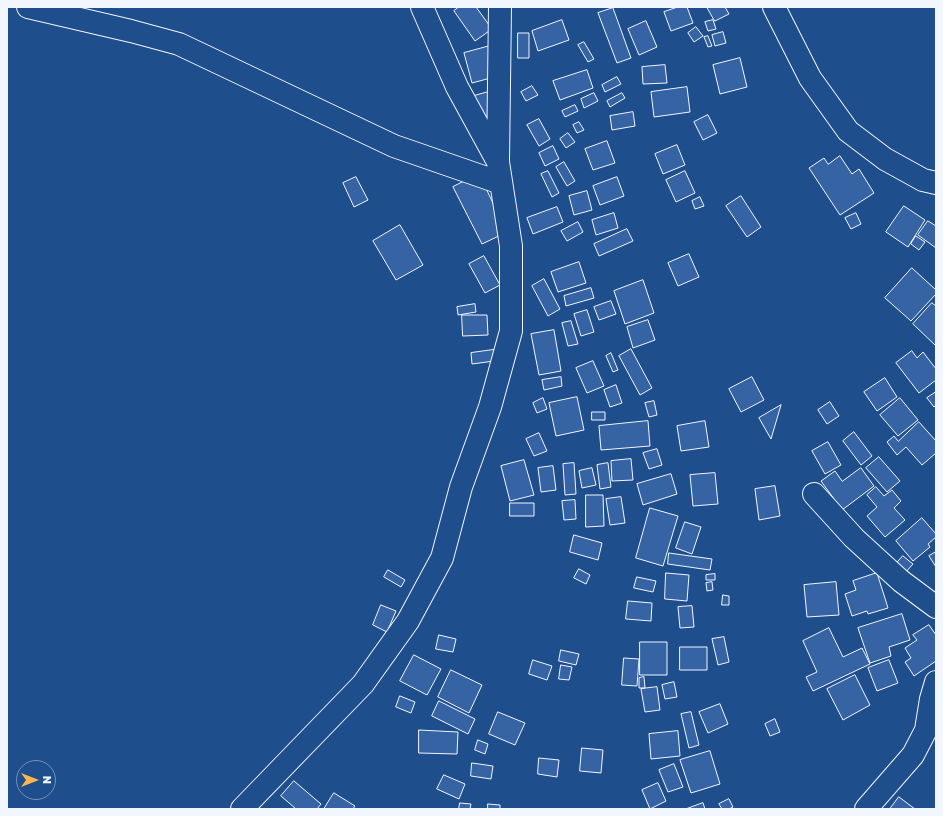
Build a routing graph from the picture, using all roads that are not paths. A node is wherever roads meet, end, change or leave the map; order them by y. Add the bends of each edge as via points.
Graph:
1 (28, 7) edge
2 (422, 7) edge
3 (500, 7) edge
4 (774, 7) edge
5 (499, 172) junction
6 (936, 183) edge
7 (814, 494) dead end
8 (936, 607) edge
9 (936, 682) edge
10 (242, 809) edge
11 (866, 809) edge

1 - 5 street via 179,44 394,146
2 - 5 street via 457,87
3 - 5 street
4 - 6 street via 810,78 848,131 885,159 923,180
5 - 10 street via 511,246 511,331 490,407 461,488 442,558 408,621 363,684
7 - 8 street via 854,538 901,581
9 - 11 street via 926,730 913,755

